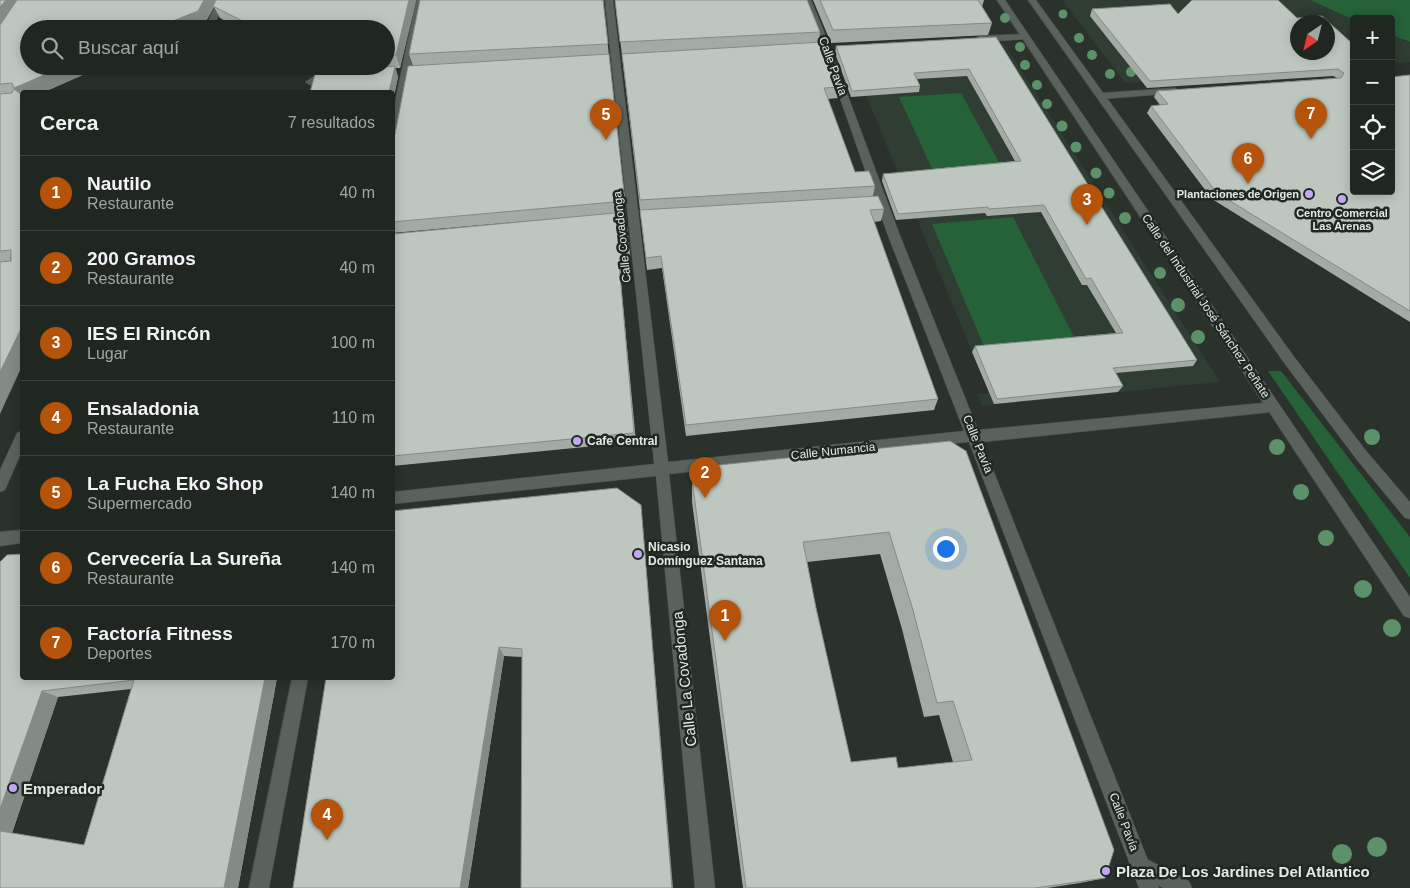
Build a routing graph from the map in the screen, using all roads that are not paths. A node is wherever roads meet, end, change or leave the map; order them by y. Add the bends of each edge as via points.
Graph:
1 (222, 0) edge
2 (420, 0) edge
3 (609, 0) edge
4 (807, 0) edge
5 (1001, 0) edge
6 (1032, 0) edge
7 (213, 20) edge
8 (1026, 37) junction
9 (965, 40) edge
10 (338, 76) edge
11 (310, 82) dead end
12 (1188, 90) edge
13 (1102, 96) junction
14 (395, 130) edge
15 (1274, 407) junction
16 (975, 436) junction
17 (20, 441) edge
18 (662, 470) junction
19 (0, 486) edge
20 (395, 498) edge
21 (1410, 513) edge
22 (20, 536) edge
23 (0, 539) edge
24 (1410, 611) edge
25 (300, 680) edge
26 (1140, 865) junction
27 (260, 888) edge
28 (705, 888) edge
29 (1149, 888) edge
30 (1182, 888) edge

1 - 7 street
2 - 14 street
3 - 18 street, Calle Covadonga
4 - 16 street, Calle Pavía via 828,47 877,202
5 - 8 street, Calle del Industrial José Sánchez Peñate
6 - 13 street
8 - 9 street
8 - 15 street, Calle del Industrial José Sánchez Peñate
10 - 11 street via 319,77
12 - 13 street
13 - 21 street via 1290,361
15 - 16 street, Calle Numancia
15 - 24 street, Calle del Industrial José Sánchez Peñate
16 - 18 street, Calle Numancia
16 - 26 street, Calle Pavía
17 - 19 street
18 - 20 street, Calle Numancia
18 - 28 street, Calle La Covadonga
22 - 23 street
25 - 27 street
26 - 29 street, Calle Pavía
26 - 30 street

